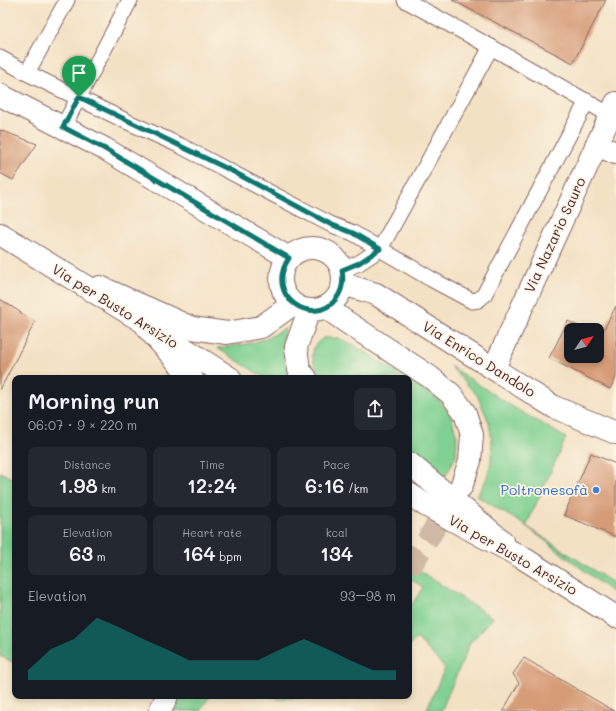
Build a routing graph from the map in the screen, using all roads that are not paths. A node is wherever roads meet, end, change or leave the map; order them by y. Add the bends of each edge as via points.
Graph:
1 (66, 0) edge
2 (130, 0) edge
3 (405, 0) edge
4 (491, 47) junction
5 (0, 58) edge
6 (27, 73) junction
7 (0, 95) edge
8 (79, 97) junction
9 (588, 101) junction
10 (613, 109) edge
11 (63, 127) junction
12 (596, 145) junction
13 (616, 153) edge
14 (0, 234) edge
15 (380, 249) junction
16 (289, 258) junction
17 (46, 263) junction
18 (342, 277) junction
19 (309, 307) junction
20 (137, 318) junction
21 (494, 368) junction
22 (189, 375) edge
23 (225, 375) edge
24 (303, 375) edge
25 (616, 433) edge
26 (412, 466) edge
27 (461, 487) tunnel mouth
28 (418, 506) edge
29 (523, 558) junction
30 (616, 617) edge
31 (166, 699) edge
32 (160, 711) edge

1 - 6 lane
2 - 8 lane
3 - 4 lane
4 - 9 lane
4 - 15 lane
5 - 6 lane
6 - 8 lane
7 - 11 street
8 - 11 lane
8 - 15 lane via 219,165
9 - 10 lane
9 - 15 lane via 481,298 469,300
10 - 12 street, Via Nazario Sauro
11 - 16 street via 105,149
12 - 13 street
12 - 21 street, Via Nazario Sauro
14 - 17 street, Via per Busto Arsizio
15 - 18 lane
16 - 18 street via 298,251 319,248 329,252 337,260
16 - 19 street via 281,276 282,287 286,296
17 - 19 street via 192,328 227,333 261,327
17 - 20 street, Via per Busto Arsizio
18 - 19 street via 340,294 334,302
18 - 21 street, Via Enrico Dandolo via 376,294
19 - 24 street via 296,347 299,370
19 - 27 street via 344,322 430,377 451,394 465,413 472,435 470,461
20 - 22 street
20 - 23 street, Via per Busto Arsizio
21 - 25 street, Via Enrico Dandolo via 554,407
26 - 29 street
28 - 29 street, Via per Busto Arsizio
29 - 30 street, Via per Busto Arsizio
31 - 32 street

